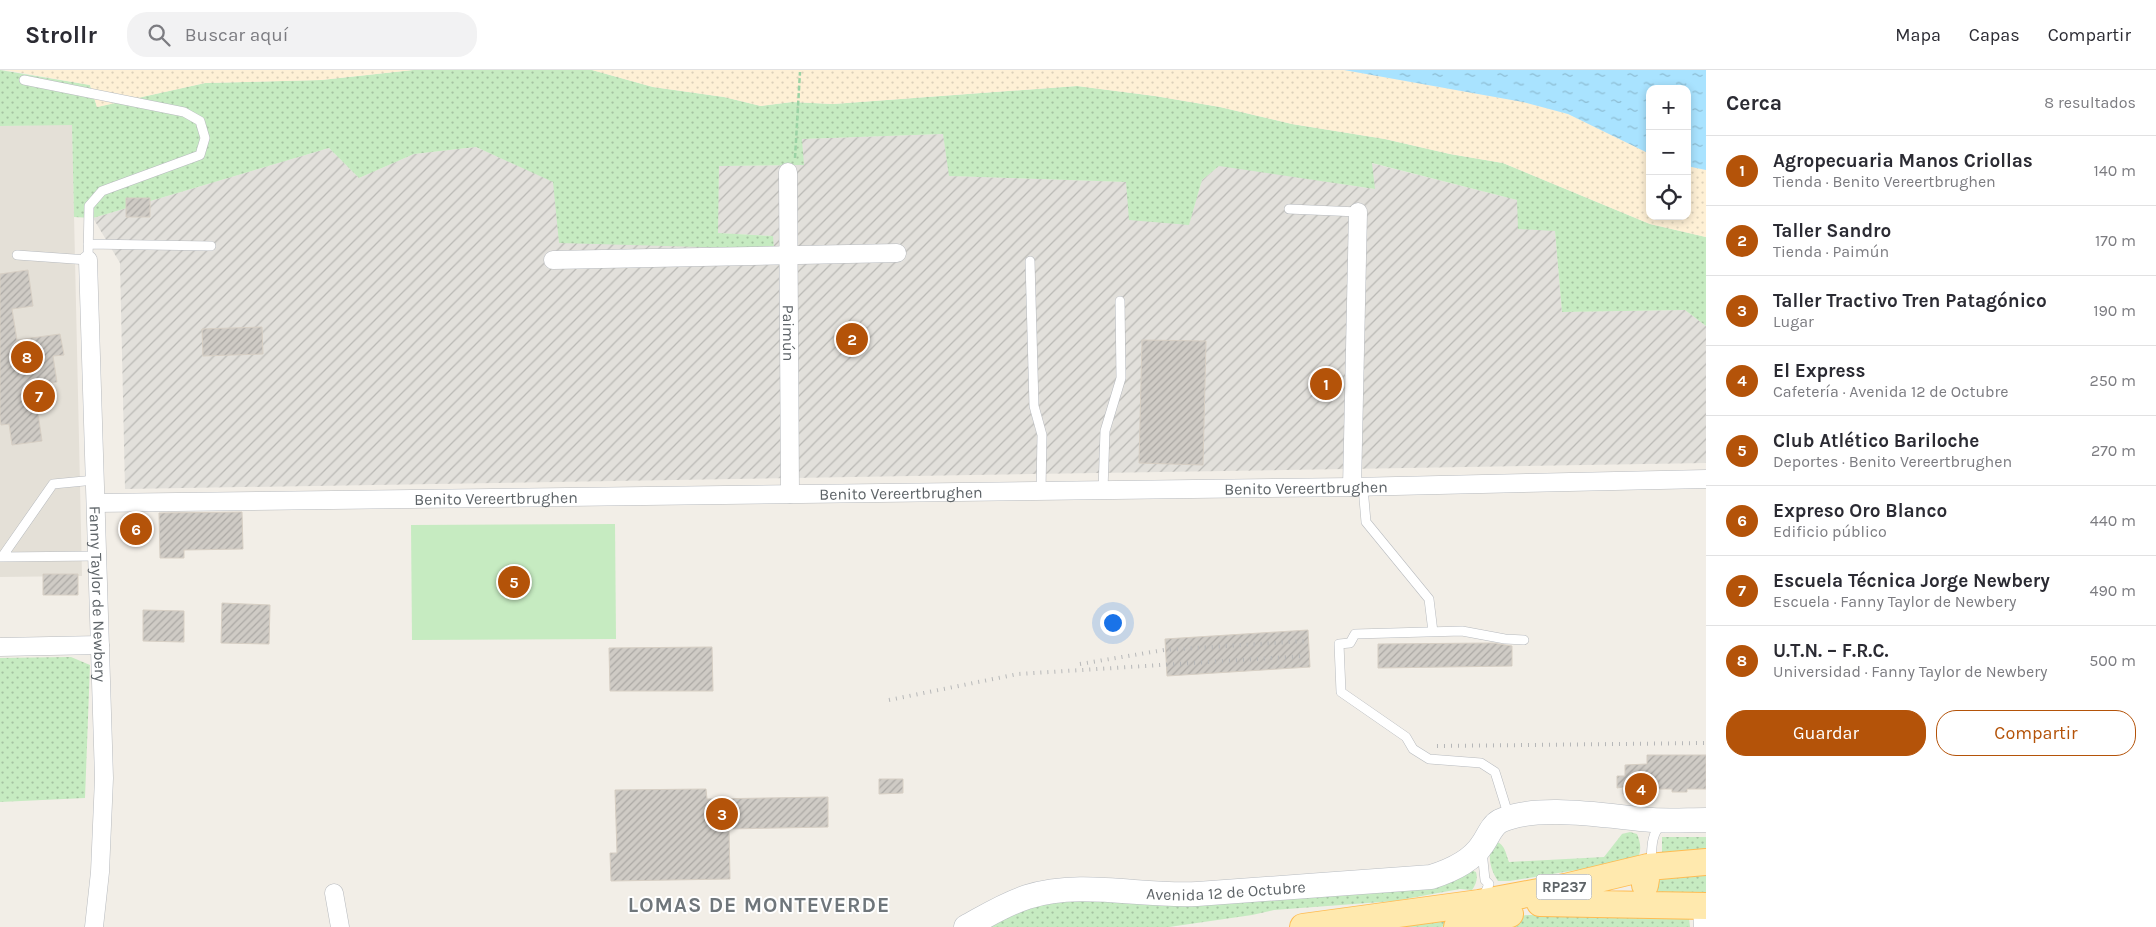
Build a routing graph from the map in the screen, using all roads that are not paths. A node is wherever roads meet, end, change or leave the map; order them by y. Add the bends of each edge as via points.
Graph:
1 (24, 80) dead end
2 (788, 178) road end
3 (1289, 209) dead end
4 (1358, 212) joint
5 (211, 246) dead end
6 (88, 252) junction
7 (896, 253) dead end
8 (17, 255) dead end
9 (787, 255) junction
10 (553, 260) dead end
11 (1030, 261) dead end
12 (1120, 301) dead end
13 (1706, 479) edge
14 (95, 480) junction
15 (1357, 487) junction
16 (1103, 490) junction
17 (1042, 491) junction
18 (790, 494) junction
19 (96, 503) junction
20 (97, 556) junction
21 (1, 557) edge
22 (1434, 632) junction
23 (1524, 640) dead end
24 (100, 645) junction
25 (0, 647) edge
26 (1509, 818) junction
27 (1666, 820) junction
28 (1706, 820) edge
29 (1482, 846) junction
30 (1706, 862) edge
31 (1649, 866) junction
32 (334, 894) dead end
33 (1479, 903) junction
34 (1560, 904) junction
35 (1664, 906) junction
36 (1704, 913) edge
37 (94, 927) edge
38 (340, 927) edge
39 (966, 927) edge
40 (1303, 927) edge
41 (1457, 927) edge

1 - 6 lane via 184,112 200,121 205,138 200,155 102,191 89,206
2 - 9 street, Paimún
3 - 4 lane
4 - 15 street
5 - 6 lane
6 - 8 lane
6 - 14 street, Fanny Taylor de Newbery
7 - 9 street
9 - 10 street
9 - 18 street, Paimún
11 - 17 lane via 1034,406 1042,435
12 - 16 lane via 1121,378 1105,431
13 - 15 street, Benito Vereertbrughen
14 - 19 street, Fanny Taylor de Newbery
14 - 21 lane via 53,484
15 - 16 street, Benito Vereertbrughen
15 - 22 lane via 1366,522 1428,599
16 - 17 street, Benito Vereertbrughen
17 - 18 street, Benito Vereertbrughen
18 - 19 street, Benito Vereertbrughen
19 - 20 street, Fanny Taylor de Newbery
20 - 21 lane
20 - 24 street, Fanny Taylor de Newbery
22 - 23 lane via 1462,631
22 - 26 lane via 1355,634 1350,643 1340,644 1341,692 1406,737 1413,748 1429,759 1481,763 1495,772
24 - 25 street
24 - 37 street, Fanny Taylor de Newbery via 104,778
26 - 27 street via 1523,814 1596,814
26 - 29 street via 1491,829
27 - 28 street
27 - 31 lane via 1654,834
29 - 33 lane via 1488,884
29 - 39 street, Avenida 12 de Octubre via 1450,871 1431,877 1195,894 1062,891 1021,899
30 - 31 main road, RP237
31 - 33 main road, RP237 via 1566,887
31 - 35 main road via 1646,888 1649,896
32 - 38 street
33 - 34 main road, RP237
33 - 40 main road, RP237
34 - 35 main road, RP237
34 - 41 main road
35 - 36 main road, RP237

